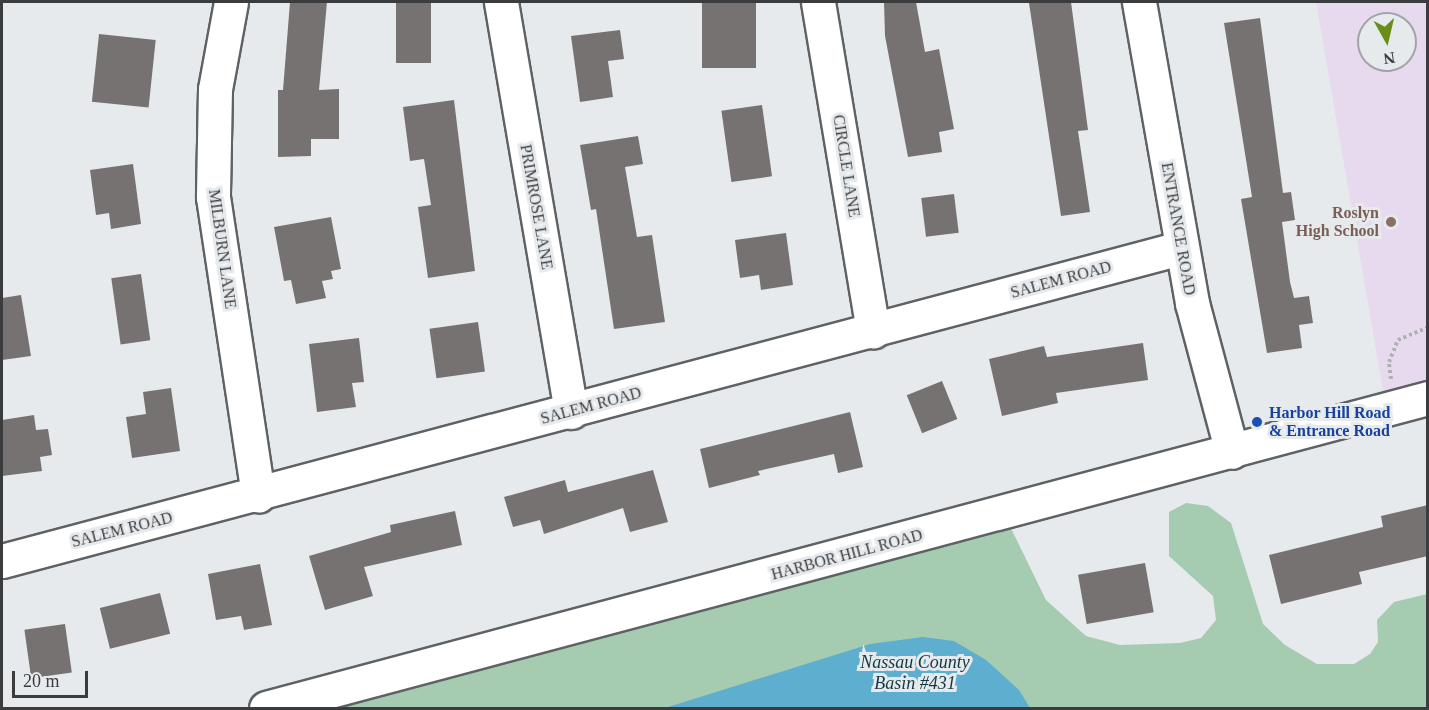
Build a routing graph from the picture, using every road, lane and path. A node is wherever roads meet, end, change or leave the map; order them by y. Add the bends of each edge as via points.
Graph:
1 (231, 2) edge
2 (501, 2) edge
3 (818, 2) edge
4 (1139, 2) edge
5 (1180, 248) junction
6 (1428, 327) edge
7 (873, 331) junction
8 (1428, 398) edge
9 (1394, 407) junction
10 (571, 412) junction
11 (1232, 452) junction
12 (258, 496) junction
13 (2, 561) edge
14 (266, 708) edge

1 - 12 street, MILBURN LANE via 215,89 213,197
2 - 10 street, PRIMROSE LANE
3 - 7 street, CIRCLE LANE
4 - 5 street, ENTRANCE ROAD
5 - 7 street, SALEM ROAD
5 - 11 street, ENTRANCE ROAD
6 - 9 path via 1408,332 1392,350
7 - 10 street, SALEM ROAD
8 - 9 street, HARBOR HILL ROAD
9 - 11 street, HARBOR HILL ROAD
10 - 12 street, SALEM ROAD
11 - 14 street, HARBOR HILL ROAD
12 - 13 street, SALEM ROAD

